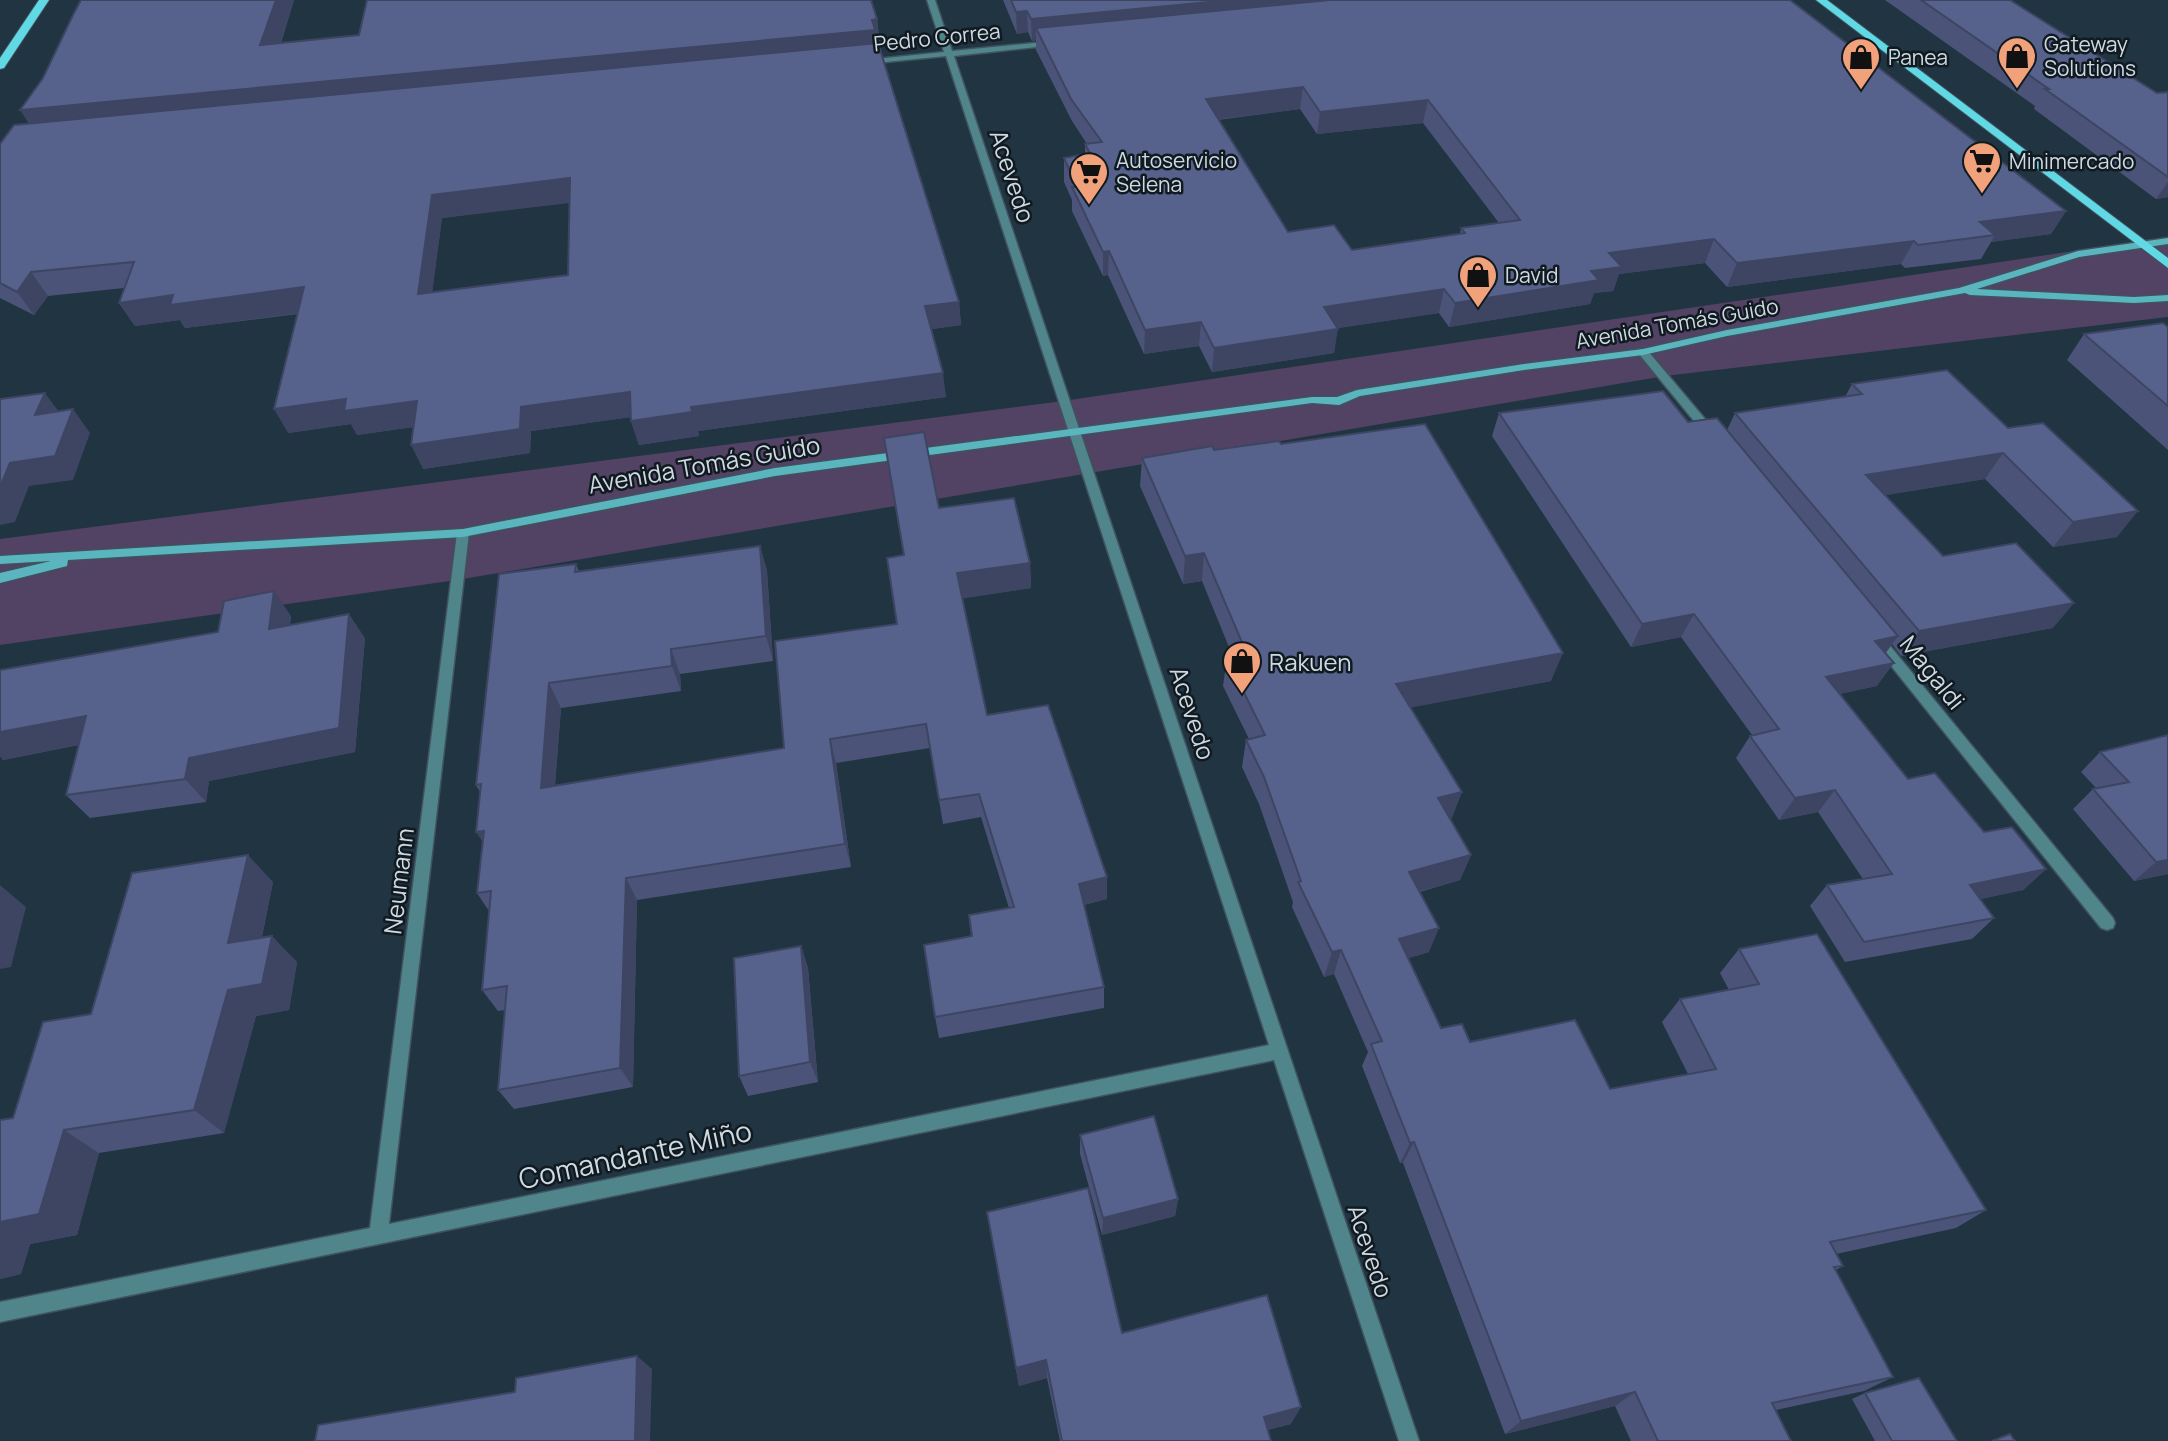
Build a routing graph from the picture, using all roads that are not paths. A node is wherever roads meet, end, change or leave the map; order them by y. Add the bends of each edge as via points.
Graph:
1 (44, 0) edge
2 (931, 0) edge
3 (1821, 0) edge
4 (1059, 43) edge
5 (948, 54) junction
6 (852, 63) edge
7 (0, 66) edge
8 (2168, 241) edge
9 (2141, 244) junction
10 (2168, 264) edge
11 (1961, 292) junction
12 (2168, 298) edge
13 (1643, 352) junction
14 (1073, 431) junction
15 (1726, 451) edge
16 (463, 533) junction
17 (102, 553) junction
18 (0, 559) edge
19 (0, 578) edge
20 (1864, 623) edge
21 (2107, 923) dead end
22 (1281, 1051) junction
23 (378, 1235) junction
24 (0, 1312) edge
25 (1409, 1441) edge

1 - 7 main road
2 - 5 street, Acevedo
3 - 9 main road
4 - 5 street, Pedro Correa
5 - 6 street, Pedro Correa
5 - 14 street, Acevedo
8 - 9 main road, Avenida Tomás Guido
9 - 10 main road
9 - 11 main road, Avenida Tomás Guido via 2078,254
11 - 12 main road, Avenida Tomás Guido
11 - 13 main road, Avenida Tomás Guido
13 - 14 main road, Avenida Tomás Guido via 1357,393 1339,401 1312,400
13 - 15 street
14 - 16 main road, Avenida Tomás Guido via 775,472
14 - 22 street, Acevedo
16 - 17 main road, Avenida Tomás Guido
16 - 23 street, Neumann
17 - 18 main road, Avenida Tomás Guido
17 - 19 main road, Avenida Tomás Guido
20 - 21 street, Magaldi
22 - 23 street, Comandante Miño
22 - 25 street, Acevedo
23 - 24 street, Comandante Miño

